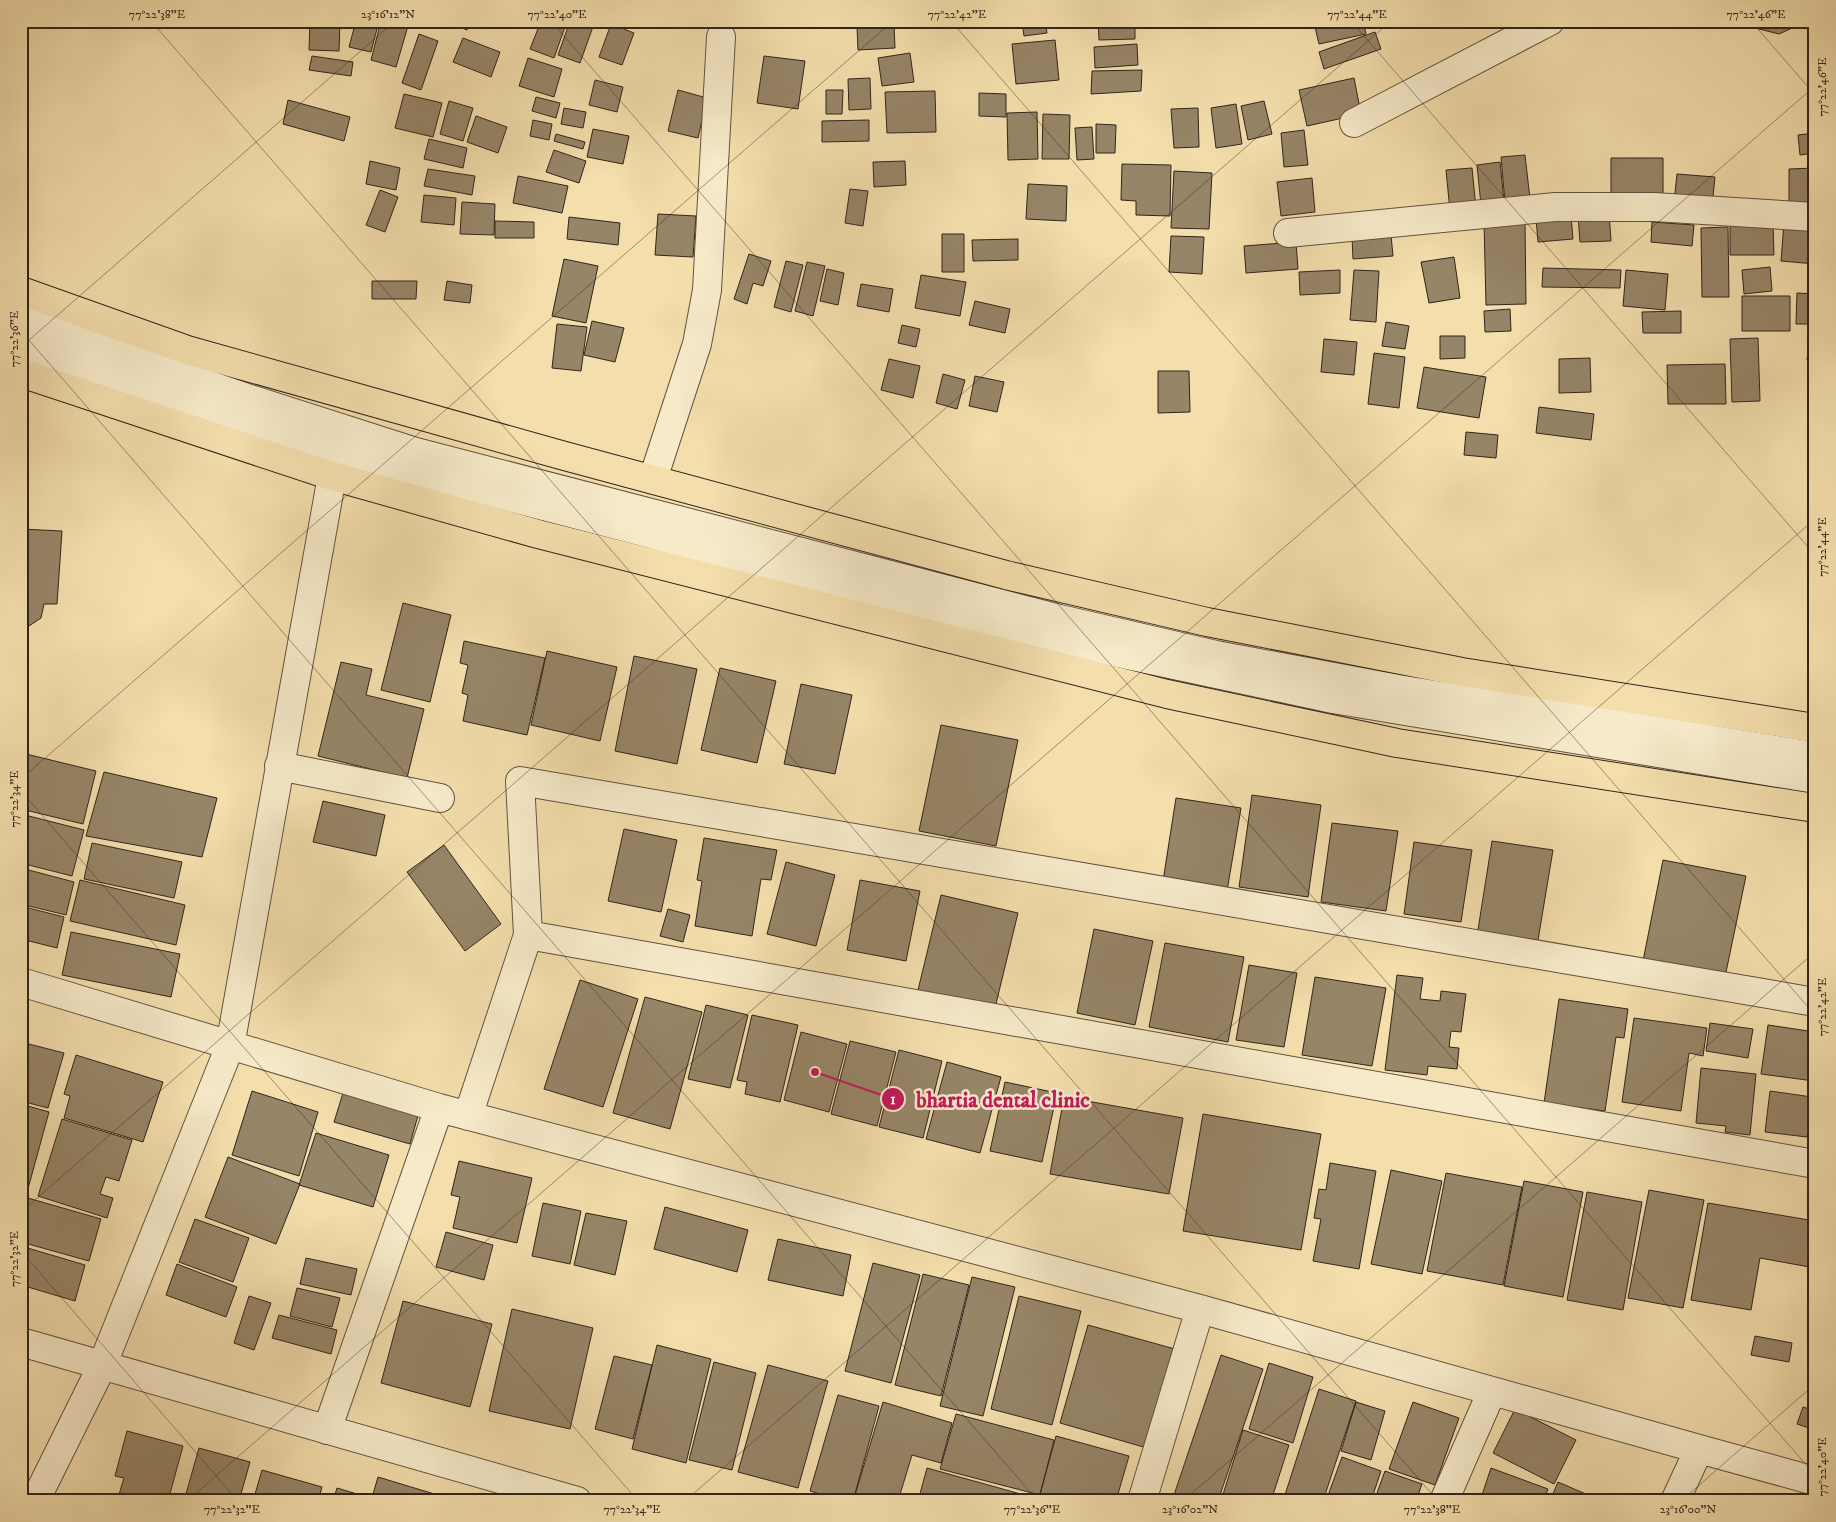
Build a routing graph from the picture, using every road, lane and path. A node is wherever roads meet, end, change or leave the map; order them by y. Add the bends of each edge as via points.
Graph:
1 (1550, 21) edge
2 (721, 37) dead end
3 (1354, 123) dead end
4 (1815, 218) edge
5 (1288, 233) dead end
6 (21, 291) edge
7 (21, 320) edge
8 (21, 344) edge
9 (21, 373) edge
10 (332, 476) junction
11 (653, 479) junction
12 (1815, 728) edge
13 (1815, 756) edge
14 (279, 766) junction
15 (1815, 779) edge
16 (440, 798) dead end
17 (1815, 808) edge
18 (528, 935) junction
19 (21, 982) edge
20 (1815, 1002) edge
21 (230, 1046) junction
22 (439, 1108) junction
23 (468, 1116) junction
24 (1815, 1164) edge
25 (1200, 1309) junction
26 (21, 1342) edge
27 (102, 1366) junction
28 (1492, 1391) junction
29 (327, 1430) junction
30 (1699, 1449) junction
31 (1815, 1481) edge
32 (35, 1501) edge
33 (577, 1501) edge
34 (1142, 1501) edge
35 (1444, 1501) edge
36 (1676, 1501) edge

1 - 3 street
2 - 11 street via 707,290 697,344
4 - 5 street via 1654,207 1555,207
6 - 11 main road via 187,350
7 - 13 street via 416,452 1060,619 1216,655 1398,689
8 - 15 street via 244,421 382,464 856,592 1052,639 1332,699
9 - 10 main road
10 - 14 street
10 - 17 main road via 538,534 1167,694 1398,744
11 - 12 main road via 1006,575 1207,622 1462,672
14 - 16 street
14 - 21 street
18 - 20 street via 520,781
18 - 23 street
18 - 24 street
19 - 21 street
21 - 22 street
21 - 27 street
22 - 23 street
22 - 29 street
23 - 25 street
25 - 28 street
25 - 34 street
26 - 27 street
27 - 29 street
27 - 32 street
28 - 30 street
28 - 35 street
29 - 33 street
30 - 31 street
30 - 36 street

